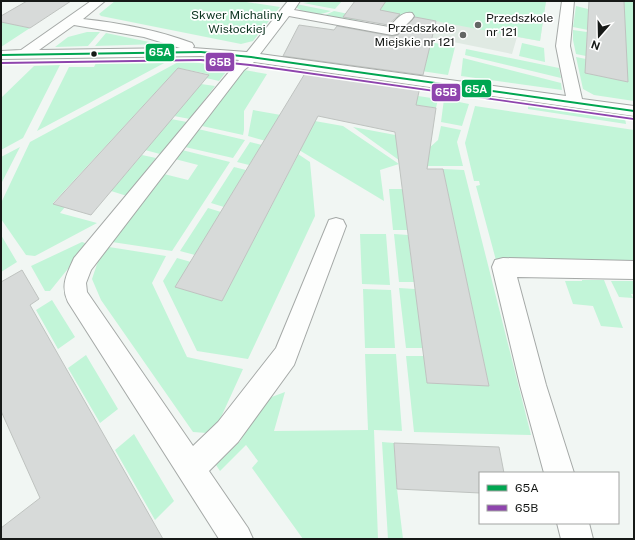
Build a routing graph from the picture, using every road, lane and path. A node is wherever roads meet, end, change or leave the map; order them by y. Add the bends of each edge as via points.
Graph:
1 (99, 1) edge
2 (294, 1) edge
3 (568, 1) edge
4 (285, 12) junction
5 (408, 16) dead end
6 (71, 21) junction
7 (201, 52) junction
8 (25, 54) junction
9 (1, 55) edge
10 (251, 57) junction
11 (575, 103) junction
12 (634, 111) edge
13 (336, 226) dead end
14 (634, 270) edge
15 (190, 469) junction
16 (559, 472) edge
17 (573, 524) edge
18 (237, 539) edge
19 (577, 539) edge

1 - 6 street
2 - 4 street
3 - 11 street via 563,46
4 - 5 street via 392,31
4 - 10 street
6 - 7 street via 174,40
6 - 8 street
7 - 8 street
7 - 10 street
8 - 9 street
10 - 11 street
10 - 15 street via 239,67 82,265 75,284 76,295
11 - 12 street
13 - 15 street via 285,356 228,432
14 - 16 street via 503,267
15 - 18 street
17 - 19 street

